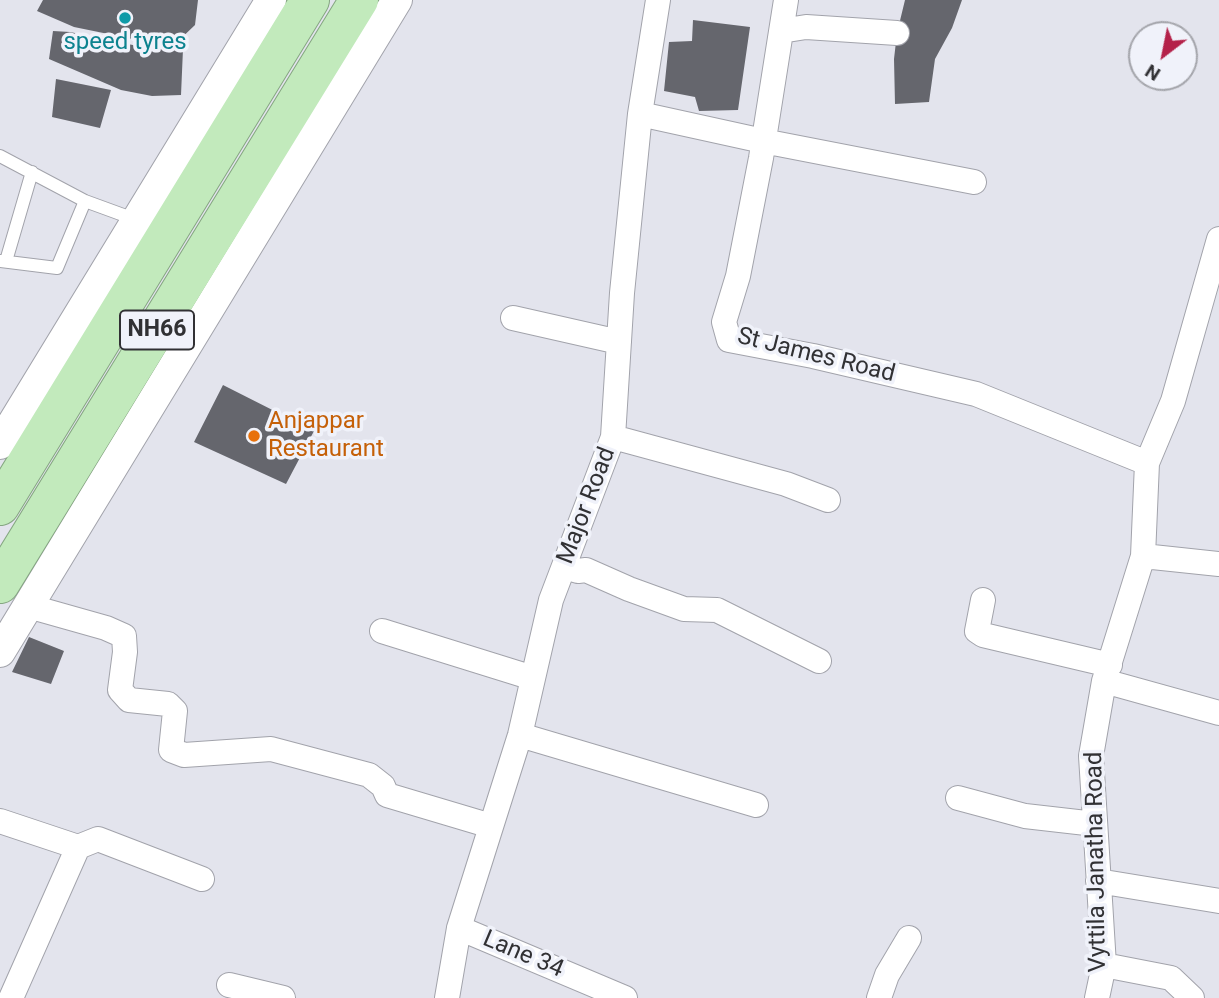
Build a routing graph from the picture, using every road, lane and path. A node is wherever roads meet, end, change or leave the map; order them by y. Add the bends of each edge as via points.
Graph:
1 (271, 0) edge
2 (310, 0) edge
3 (397, 0) edge
4 (658, 0) edge
5 (786, 0) edge
6 (357, 1) edge
7 (781, 31) junction
8 (897, 33) dead end
9 (276, 53) junction
10 (312, 76) junction
11 (640, 114) junction
12 (763, 141) junction
13 (0, 156) edge
14 (32, 172) junction
15 (974, 182) dead end
16 (85, 201) junction
17 (137, 220) junction
18 (1219, 239) edge
19 (3, 261) edge
20 (1212, 284) edge
21 (198, 295) junction
22 (513, 318) dead end
23 (619, 342) junction
24 (613, 437) junction
25 (0, 444) edge
26 (1147, 463) junction
27 (828, 500) dead end
28 (0, 506) edge
29 (1143, 556) junction
30 (1219, 564) edge
31 (564, 566) junction
32 (14, 595) edge
33 (983, 600) dead end
34 (382, 631) dead end
35 (0, 652) edge
36 (819, 660) dead end
37 (1107, 673) junction
38 (533, 678) junction
39 (1219, 713) edge
40 (520, 735) junction
41 (958, 798) dead end
42 (756, 804) dead end
43 (0, 821) edge
44 (1095, 824) junction
45 (491, 826) junction
46 (78, 847) junction
47 (202, 879) dead end
48 (1098, 881) junction
49 (1219, 901) edge
50 (459, 928) junction
51 (909, 938) dead end
52 (1104, 965) junction
53 (229, 985) dead end
54 (11, 998) edge
55 (283, 998) edge
56 (447, 998) edge
57 (625, 998) edge
58 (879, 998) edge
59 (1097, 998) edge
60 (1192, 998) edge

1 - 17 street
2 - 9 highway, NH66
3 - 21 street
4 - 11 street, Major Road
5 - 7 street, St James Road
6 - 10 highway, NH66
7 - 8 street via 806,27
7 - 12 street, St James Road
9 - 10 highway
9 - 28 highway, NH66
10 - 21 highway, NH66
11 - 12 street
11 - 23 street, Major Road
12 - 15 street
12 - 26 street, St James Road via 738,276 724,322 729,340 976,394
13 - 14 lane
14 - 16 lane
14 - 19 lane
16 - 17 lane
16 - 19 lane via 57,268
17 - 25 street
18 - 20 street, Vyttila Janatha Road
20 - 26 street, Vyttila Janatha Road
21 - 32 highway, NH66
22 - 23 street
23 - 24 street, Major Road
24 - 27 street via 786,484
24 - 31 street, Major Road
26 - 29 street, Vyttila Janatha Road
29 - 30 street
29 - 37 street, Vyttila Janatha Road
31 - 36 street via 586,570 684,609 717,611
31 - 38 street, Major Road
32 - 35 street
32 - 45 street via 124,636 120,690 129,700 168,704 175,711 171,750 184,755 271,749 369,775 387,795
33 - 37 street via 977,631 983,635
34 - 38 street
37 - 39 street
37 - 44 street, Vyttila Janatha Road via 1091,756
38 - 40 street, Major Road
40 - 42 street
40 - 45 street, Major Road
41 - 44 street via 1025,816
43 - 46 street
44 - 48 street, Vyttila Janatha Road
45 - 50 street, Major Road
46 - 47 street via 98,839
46 - 54 street
48 - 49 street
48 - 52 street, Vyttila Janatha Road
50 - 56 street, Major Road
50 - 57 street, Lane 34
51 - 58 street
52 - 59 street, Vyttila Janatha Road
52 - 60 street via 1171,978
53 - 55 street

